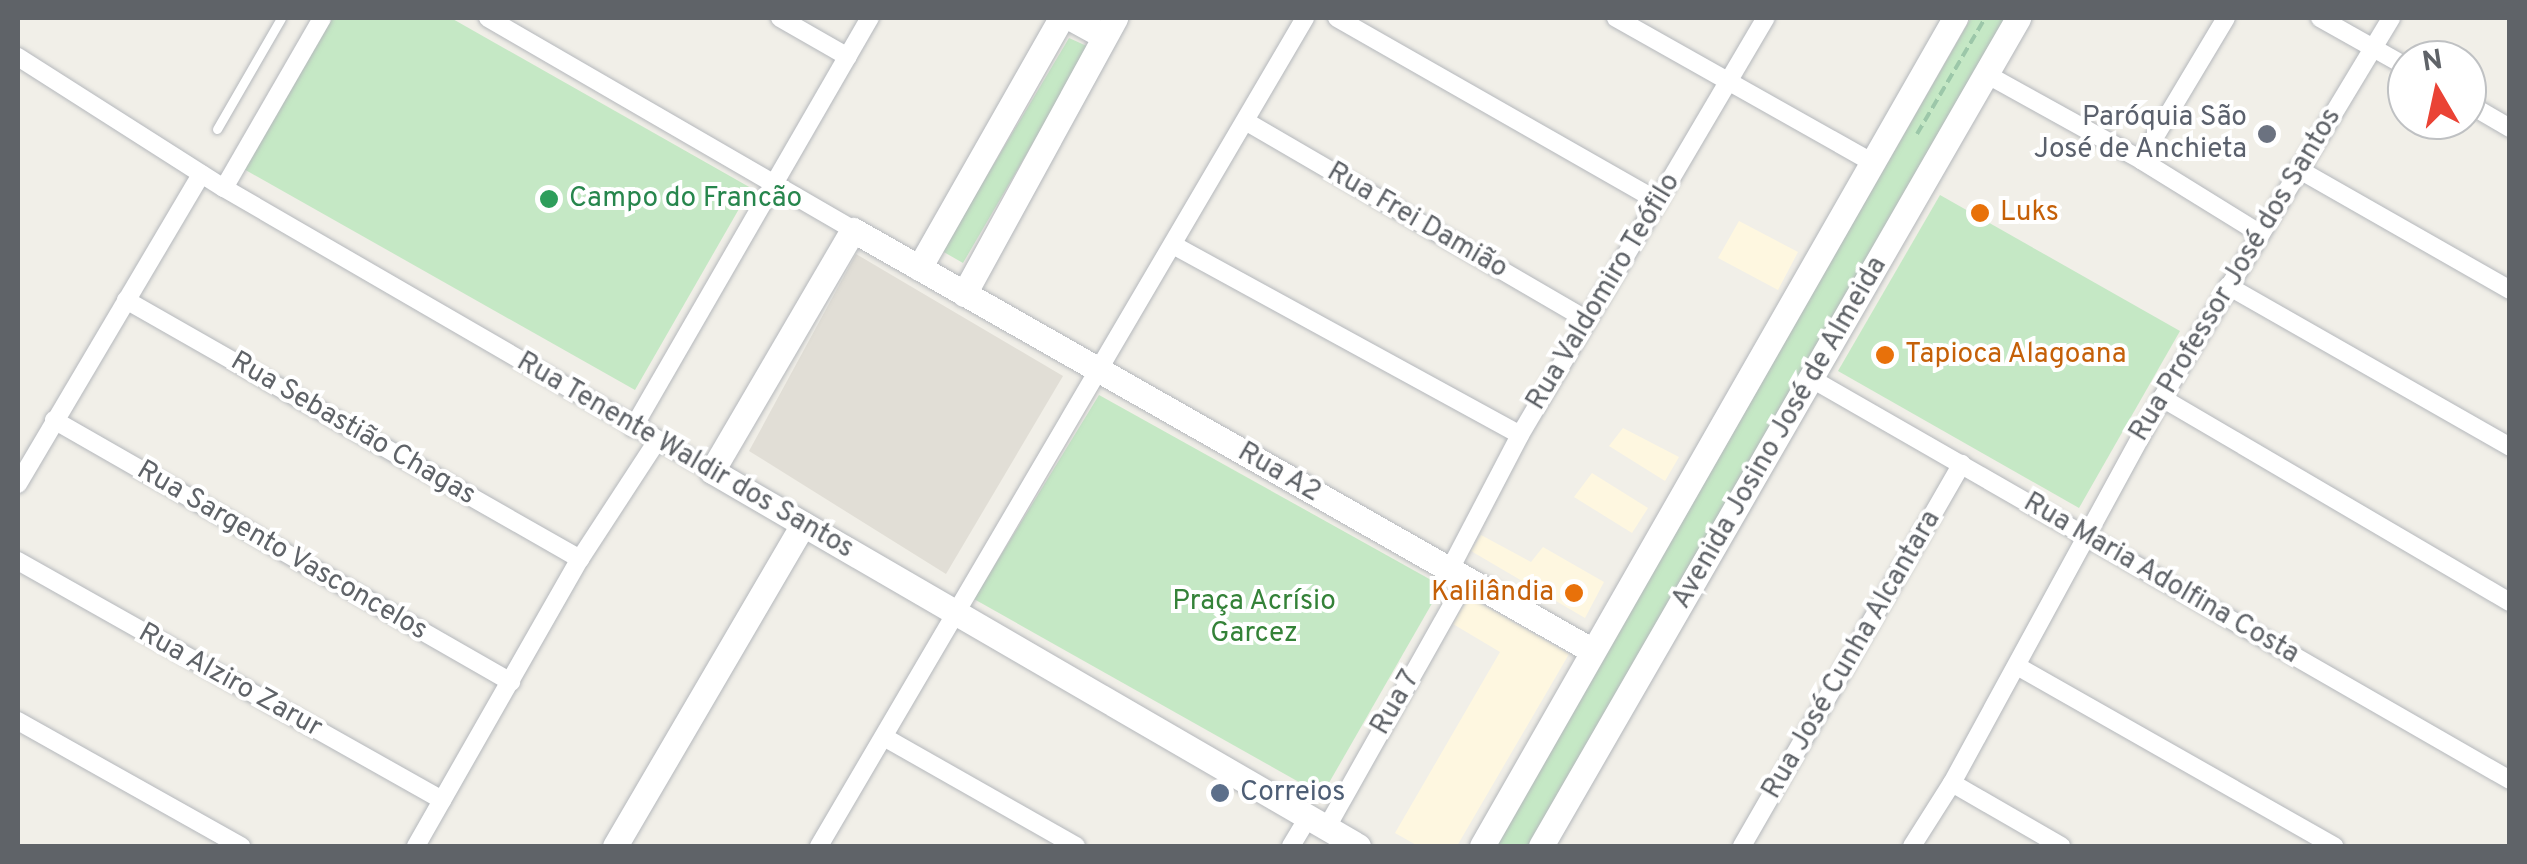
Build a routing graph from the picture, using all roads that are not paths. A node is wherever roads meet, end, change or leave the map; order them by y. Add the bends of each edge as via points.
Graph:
1 (281, 18) edge
2 (322, 18) edge
3 (488, 18) edge
4 (780, 18) edge
5 (870, 18) edge
6 (1060, 18) edge
7 (1071, 18) edge
8 (1305, 18) edge
9 (1337, 18) edge
10 (1616, 18) edge
11 (1766, 18) edge
12 (1955, 18) edge
13 (2018, 18) edge
14 (2226, 18) edge
15 (2320, 18) edge
16 (2391, 18) edge
17 (1109, 27) edge
18 (2374, 47) junction
19 (2387, 55) edge
20 (18, 57) edge
21 (848, 57) junction
22 (1986, 74) junction
23 (1730, 82) junction
24 (2487, 115) edge
25 (1247, 122) junction
26 (2510, 128) edge
27 (217, 129) dead end
28 (2141, 160) junction
29 (1872, 162) junction
30 (2298, 169) junction
31 (201, 174) junction
32 (776, 184) junction
33 (224, 188) junction
34 (1658, 201) junction
35 (852, 230) junction
36 (2259, 233) junction
37 (1174, 246) junction
38 (919, 268) junction
39 (2228, 286) junction
40 (2510, 290) edge
41 (964, 294) junction
42 (126, 300) junction
43 (1586, 320) junction
44 (1100, 370) junction
45 (1812, 379) junction
46 (2162, 398) junction
47 (54, 420) junction
48 (633, 428) junction
49 (1520, 435) junction
50 (657, 442) junction
51 (2510, 448) edge
52 (1962, 464) junction
53 (712, 471) junction
54 (18, 484) edge
55 (803, 524) junction
56 (2085, 535) junction
57 (580, 559) junction
58 (18, 561) edge
59 (1458, 576) junction
60 (2510, 602) edge
61 (956, 611) junction
62 (1593, 651) junction
63 (2017, 666) junction
64 (511, 682) junction
65 (18, 721) edge
66 (884, 737) junction
67 (2510, 780) edge
68 (1952, 784) junction
69 (442, 800) junction
70 (1318, 822) junction
71 (241, 846) edge
72 (416, 846) edge
73 (615, 846) edge
74 (819, 846) edge
75 (1076, 846) edge
76 (1291, 846) edge
77 (1358, 846) edge
78 (1482, 846) edge
79 (1541, 846) edge
80 (1742, 846) edge
81 (1912, 846) edge
82 (2061, 846) edge
83 (2334, 846) edge

1 - 27 lane
2 - 33 street
3 - 32 street
4 - 21 street
5 - 21 street
6 - 38 street
7 - 17 street
8 - 25 street
9 - 34 street
10 - 23 street
11 - 23 street, Rua Valdomiro Teófilo
12 - 29 street, Avenida Josino José de Almeida
13 - 22 street, Avenida Josino José de Almeida
14 - 28 street
15 - 18 street
16 - 18 street, Rua Professor José dos Santos
17 - 41 street
18 - 19 street
18 - 30 street, Rua Professor José dos Santos
20 - 31 street, Rua Tenente Waldir dos Santos
21 - 32 street
22 - 28 street
22 - 45 street, Avenida Josino José de Almeida
23 - 29 street
23 - 34 street, Rua Valdomiro Teófilo
24 - 26 street
25 - 37 street
25 - 43 street, Rua Frei Damião
28 - 36 street
29 - 62 street, Avenida Josino José de Almeida
30 - 36 street, Rua Professor José dos Santos
30 - 40 street
31 - 33 street, Rua Tenente Waldir dos Santos
31 - 42 street
32 - 35 street
32 - 48 street
33 - 48 street, Rua Tenente Waldir dos Santos
34 - 43 street, Rua Valdomiro Teófilo
35 - 38 street, Rua A2
35 - 53 street
36 - 39 street, Rua Professor José dos Santos
37 - 44 street
37 - 49 street
38 - 41 street, Rua A2
39 - 46 street, Rua Professor José dos Santos
39 - 51 street
41 - 44 street, Rua A2
42 - 47 street
42 - 57 street, Rua Sebastião Chagas
43 - 49 street, Rua Valdomiro Teófilo
44 - 59 street, Rua A2
44 - 61 street
45 - 52 street, Rua Maria Adolfina Costa
45 - 79 street, Avenida Josino José de Almeida
46 - 56 street, Rua Professor José dos Santos
46 - 60 street
47 - 54 street
47 - 64 street, Rua Sargento Vasconcelos
48 - 50 street, Rua Tenente Waldir dos Santos
49 - 59 street, Rua Valdomiro Teófilo
50 - 53 street, Rua Tenente Waldir dos Santos
50 - 57 street
52 - 56 street, Rua Maria Adolfina Costa
52 - 80 street, Rua José Cunha Alcantara
53 - 55 street, Rua Tenente Waldir dos Santos
55 - 61 street, Rua Tenente Waldir dos Santos
55 - 73 street
56 - 63 street, Rua Professor José dos Santos
56 - 67 street, Rua Maria Adolfina Costa
57 - 64 street
58 - 69 street, Rua Alziro Zarur
59 - 62 street, Rua A2
59 - 70 street, Rua 7
61 - 66 street
61 - 70 street, Rua Tenente Waldir dos Santos
62 - 78 street, Avenida Josino José de Almeida
63 - 68 street, Rua Professor José dos Santos
63 - 83 street
64 - 69 street
65 - 71 street
66 - 74 street
66 - 75 street
68 - 81 street, Rua Professor José dos Santos
68 - 82 street
69 - 72 street
70 - 76 street, Rua 7
70 - 77 street, Rua Tenente Waldir dos Santos

